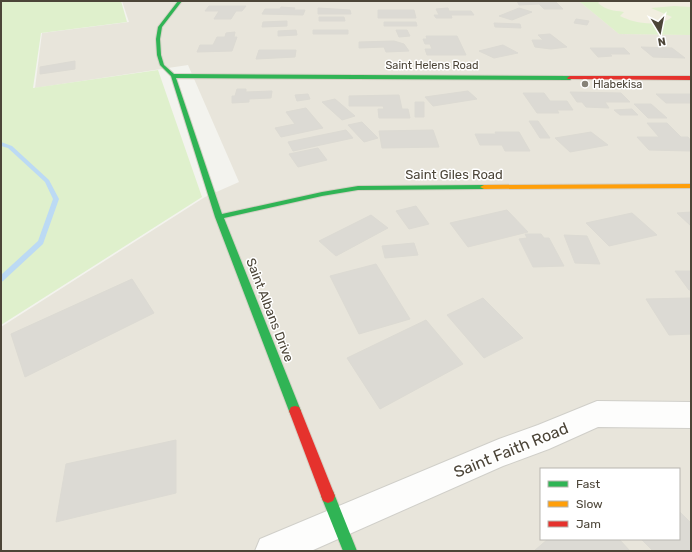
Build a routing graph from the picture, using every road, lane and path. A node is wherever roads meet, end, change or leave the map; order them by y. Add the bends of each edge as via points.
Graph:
1 (180, 1) edge
2 (173, 76) junction
3 (691, 78) edge
4 (691, 186) edge
5 (219, 217) junction
6 (691, 415) edge
7 (345, 537) edge
8 (272, 551) edge

1 - 2 street via 160,27 158,39 162,65
2 - 3 street, Saint Helens Road
2 - 5 street, Saint Albans Drive
4 - 5 street, Saint Giles Road via 358,188
5 - 7 street, Saint Albans Drive
6 - 7 street, Saint Faith Road via 597,414 499,453
7 - 8 street, Saint Faith Road

